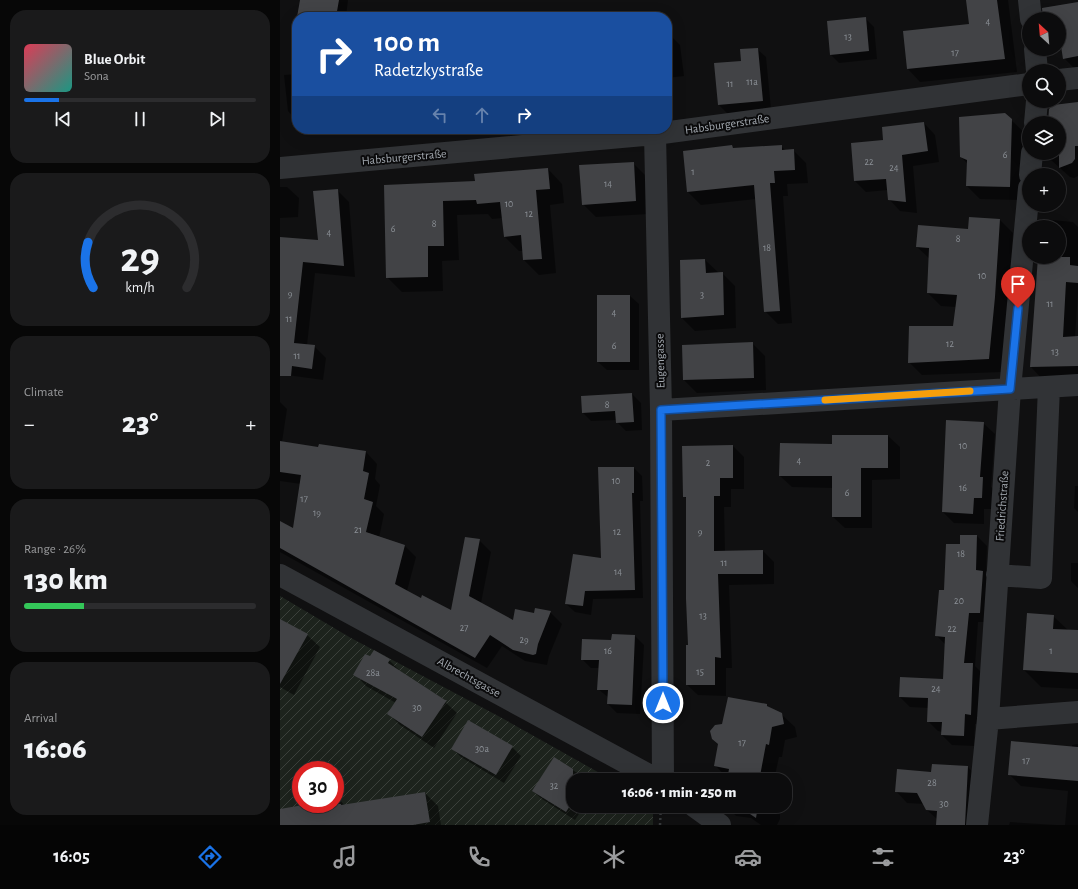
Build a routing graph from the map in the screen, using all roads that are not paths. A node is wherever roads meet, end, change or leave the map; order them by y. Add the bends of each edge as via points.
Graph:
1 (1029, 0) edge
2 (1030, 12) edge
3 (1078, 78) edge
4 (1066, 79) edge
5 (1022, 85) edge
6 (672, 132) edge
7 (656, 134) joint
8 (280, 168) edge
9 (1027, 212) edge
10 (1078, 385) edge
11 (1049, 387) junction
12 (1010, 389) junction
13 (661, 410) junction
14 (280, 575) edge
15 (997, 575) junction
16 (1078, 712) edge
17 (988, 719) junction
18 (645, 773) edge
19 (663, 773) edge
20 (704, 813) edge
21 (720, 825) edge
22 (977, 825) edge

1 - 2 street
3 - 4 street
5 - 6 street, Habsburgerstraße
7 - 8 street, Habsburgerstraße
7 - 13 street, Eugengasse
9 - 12 street, Friedrichstraße
10 - 11 street
11 - 12 street
11 - 15 street via 1041,578
12 - 13 street
12 - 15 street, Friedrichstraße
13 - 19 street, Eugengasse
14 - 18 street, Albrechtsgasse
15 - 17 street, Friedrichstraße
16 - 17 street
17 - 22 street, Friedrichstraße
20 - 21 street

